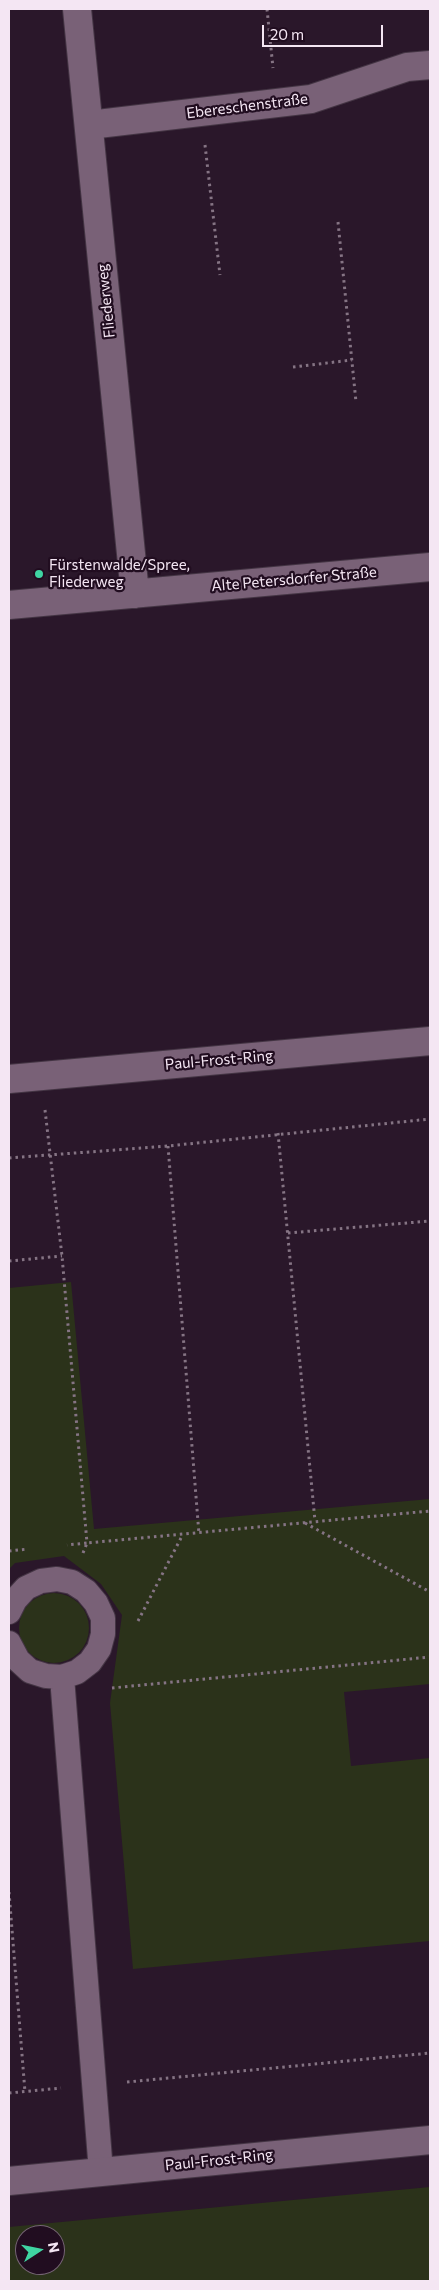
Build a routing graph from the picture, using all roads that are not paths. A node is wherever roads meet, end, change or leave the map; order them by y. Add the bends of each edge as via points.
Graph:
1 (76, 9) edge
2 (430, 64) edge
3 (89, 125) junction
4 (430, 567) edge
5 (135, 594) junction
6 (9, 605) edge
7 (430, 1040) edge
8 (9, 1080) edge
9 (9, 1612) edge
10 (9, 1643) edge
11 (63, 1685) junction
12 (430, 2140) edge
13 (101, 2172) junction
14 (9, 2181) edge

1 - 3 street, Fliederweg
2 - 3 street, Ebereschenstraße via 407,67 311,99
3 - 5 street, Fliederweg
4 - 5 street, Alte Petersdorfer Straße
5 - 6 street, Alte Petersdorfer Straße
7 - 8 street, Paul-Frost-Ring
9 - 11 lane via 26,1588 57,1579 72,1582 96,1603 103,1618 99,1649 90,1662
10 - 11 lane via 18,1660 30,1671
11 - 13 lane
12 - 13 street, Paul-Frost-Ring
13 - 14 street, Paul-Frost-Ring

